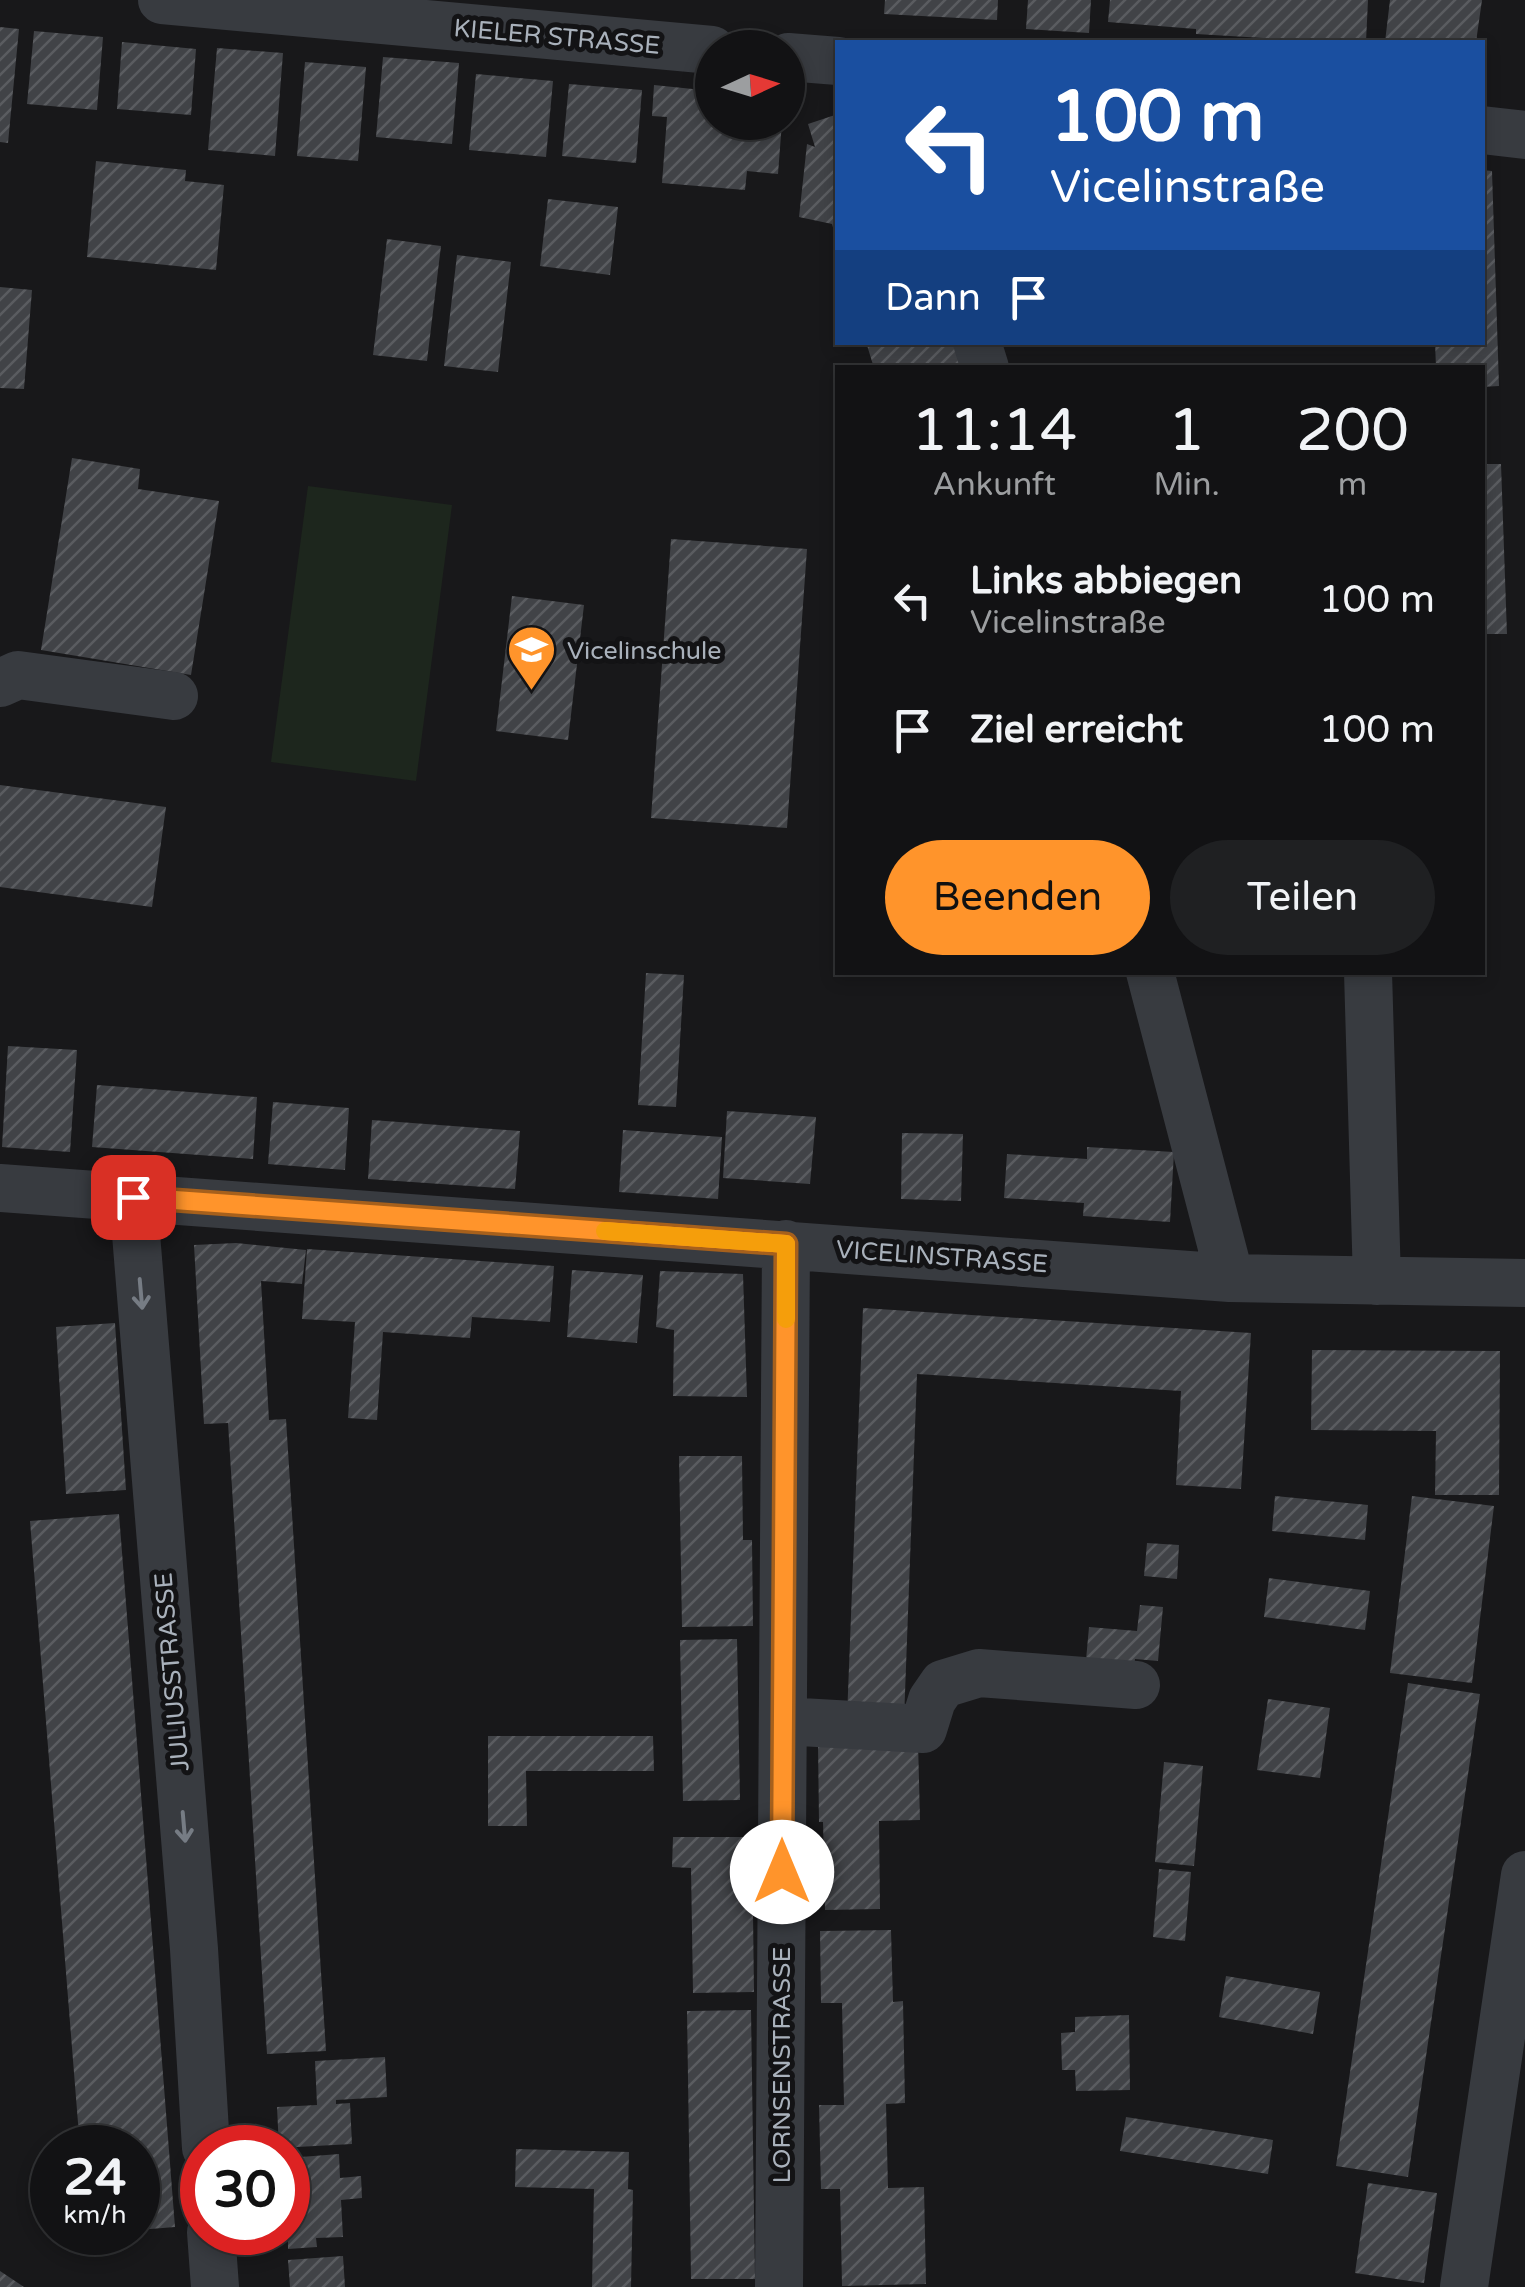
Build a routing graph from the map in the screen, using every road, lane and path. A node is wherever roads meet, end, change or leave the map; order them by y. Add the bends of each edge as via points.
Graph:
1 (162, 0) edge
2 (695, 48) edge
3 (805, 58) edge
4 (835, 61) edge
5 (1485, 130) edge
6 (1525, 135) edge
7 (0, 683) edge
8 (174, 696) dead end
9 (1151, 975) edge
10 (1368, 975) edge
11 (0, 1188) edge
12 (133, 1197) junction
13 (786, 1244) junction
14 (1230, 1278) junction
15 (1377, 1281) junction
16 (1525, 1283) edge
17 (1136, 1684) dead end
18 (783, 1722) junction
19 (1525, 1874) edge
20 (205, 2125) edge
21 (213, 2255) edge
22 (215, 2287) edge
23 (780, 2287) edge
24 (1464, 2287) edge

1 - 2 street, KIELER STRASSE
3 - 4 street
5 - 6 street
7 - 8 street via 18,675
9 - 14 street
10 - 15 street
11 - 12 street, VICELINSTRASSE
12 - 13 street, VICELINSTRASSE
12 -> 20 street, JULIUSSTRASSE
13 - 14 street, VICELINSTRASSE
13 - 18 street, LORNSENSTRASSE
14 - 15 street, VICELINSTRASSE
15 - 16 street, VICELINSTRASSE
17 - 18 street via 979,1673 943,1684 923,1728
18 - 23 street, LORNSENSTRASSE
19 - 24 street
21 - 22 street

